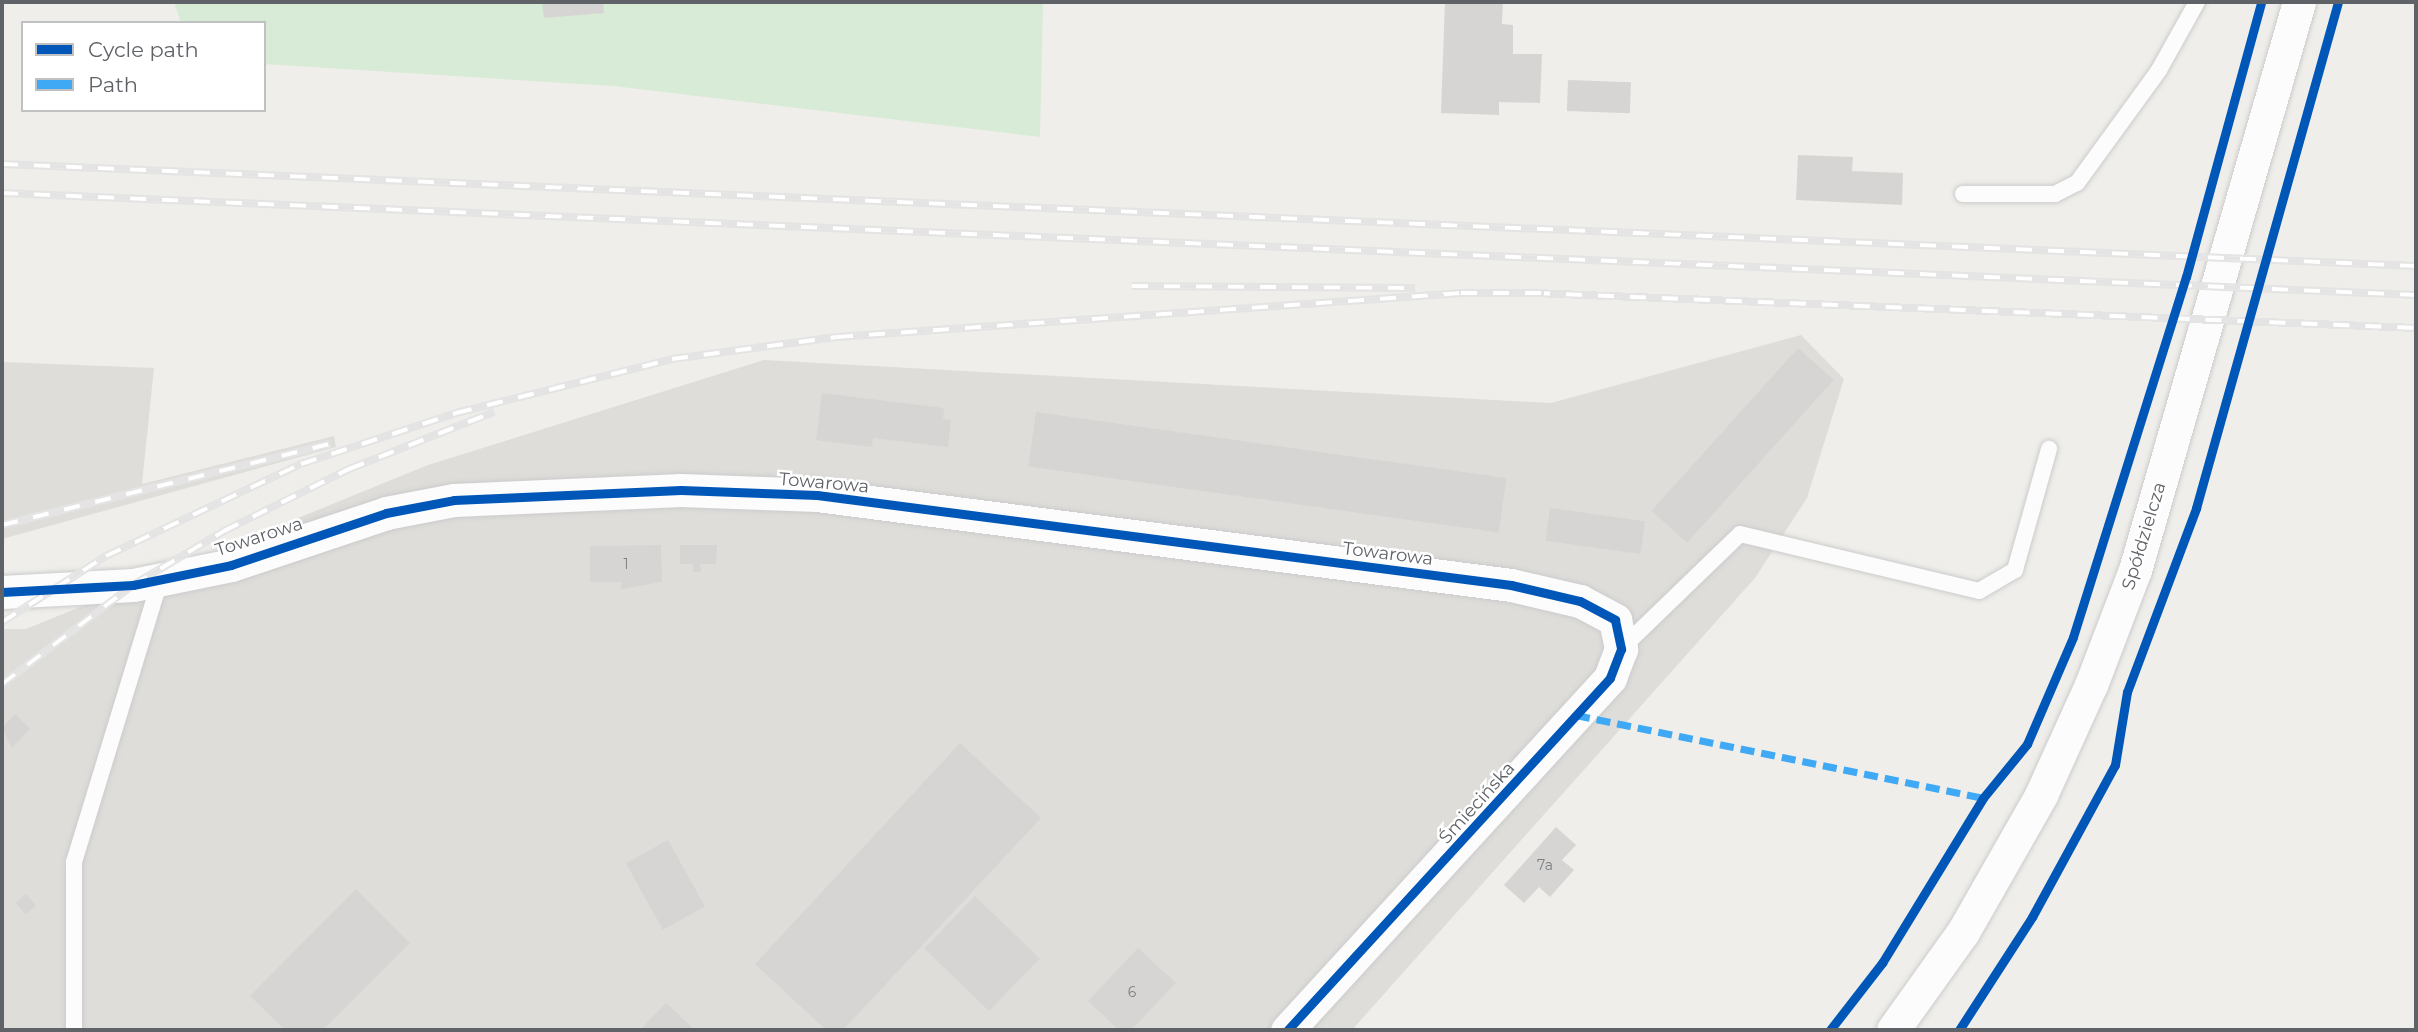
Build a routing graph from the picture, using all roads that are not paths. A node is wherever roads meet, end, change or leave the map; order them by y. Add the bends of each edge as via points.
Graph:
1 (2197, 2) edge
2 (2299, 2) edge
3 (1963, 194) dead end
4 (2049, 449) dead end
5 (160, 578) junction
6 (5, 595) edge
7 (1621, 649) junction
8 (75, 1030) edge
9 (1287, 1030) edge
10 (1893, 1030) edge

1 - 3 lane via 2159,70 2077,183 2054,194
2 - 10 street, Spółdzielcza via 2136,570 2091,685 2040,796 1963,932
4 - 7 lane via 2015,570 1979,591 1740,534
5 - 6 street, Towarowa
5 - 7 street, Towarowa via 231,565 386,513 454,500 583,491 817,495 1546,591 1615,620
5 - 8 lane via 74,862
7 - 9 street, Śmiecińska via 1610,678

